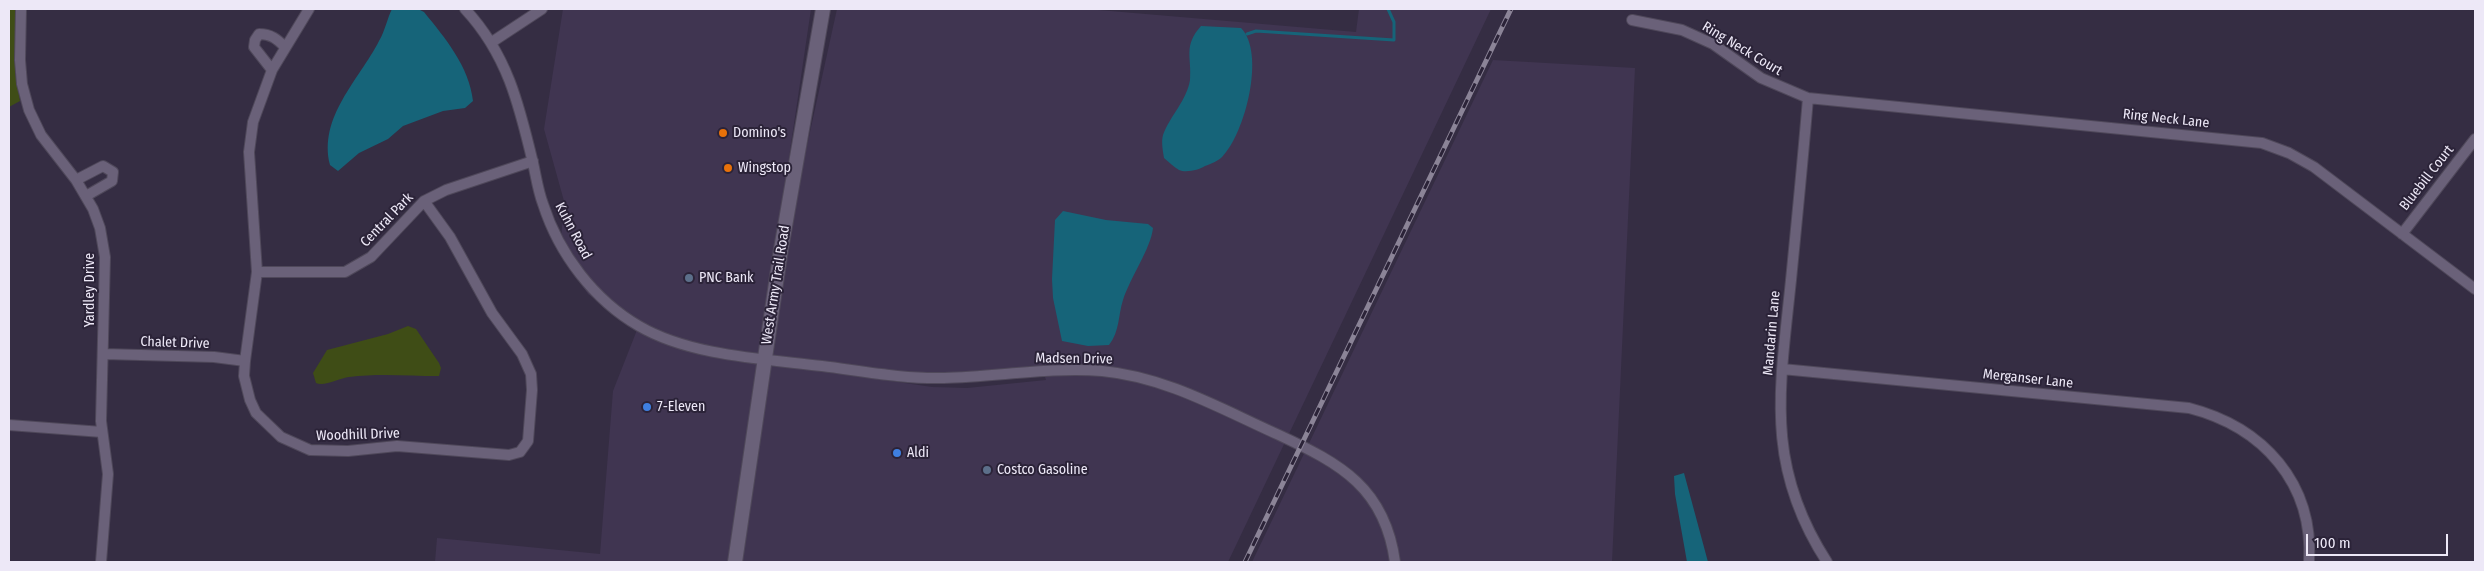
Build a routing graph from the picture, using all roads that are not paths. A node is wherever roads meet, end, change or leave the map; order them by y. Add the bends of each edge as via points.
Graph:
1 (21, 9) edge
2 (309, 9) edge
3 (465, 9) edge
4 (542, 9) edge
5 (823, 9) edge
6 (1632, 20) dead end
7 (492, 42) junction
8 (285, 47) junction
9 (272, 70) junction
10 (1808, 98) junction
11 (2475, 139) edge
12 (533, 162) junction
13 (76, 180) junction
14 (86, 196) junction
15 (424, 201) junction
16 (2402, 234) junction
17 (257, 272) junction
18 (2475, 289) edge
19 (104, 354) junction
20 (765, 359) junction
21 (245, 362) junction
22 (1782, 369) junction
23 (9, 425) edge
24 (102, 432) junction
25 (101, 562) edge
26 (735, 562) edge
27 (1395, 562) edge
28 (1827, 562) edge
29 (2309, 562) edge

1 - 13 street, Yardley Drive via 20,60 26,102 41,135
2 - 8 street, Woodhill Drive
3 - 7 street, Kuhn Road
4 - 7 street
5 - 20 main road, West Army Trail Road
6 - 10 street, Ring Neck Court via 1682,30 1713,44 1769,82
7 - 12 street, Kuhn Road via 516,96
8 - 9 street, Woodhill Drive
8 - 9 street via 275,37 266,34 259,34 255,40 254,47
9 - 17 street, Woodhill Drive via 253,122 249,152
10 - 16 street, Ring Neck Lane via 2262,143 2308,164
10 - 22 street, Mandarin Lane
11 - 16 street, Bluebill Court
12 - 15 street, Central Park via 446,190
12 - 20 street, Kuhn Road via 543,206 563,248 589,287 616,311 641,328 667,339
13 - 14 street, Yardley Drive
13 - 14 street via 103,166 113,172 112,181
14 - 19 street, Yardley Drive via 97,217 105,258
15 - 17 street, Central Park via 371,257 345,272
15 - 21 street, Woodhill Drive via 450,237 492,313 522,354 531,374 528,441 520,452 509,455 397,446 328,452 294,445 256,414 244,376
16 - 18 street, Ring Neck Lane
17 - 21 street, Woodhill Drive
19 - 21 street, Chalet Drive
19 - 24 street, Yardley Drive
20 - 26 main road, West Army Trail Road
20 - 27 street, Madsen Drive via 933,378 1101,371 1166,385 1301,445 1344,469 1376,505 1387,528
22 - 28 street, Mandarin Lane via 1780,428 1786,467 1797,506
22 - 29 street, Merganser Lane via 2189,408 2211,414 2233,423 2276,458 2296,490 2308,528
23 - 24 street
24 - 25 street, Yardley Drive via 108,474

